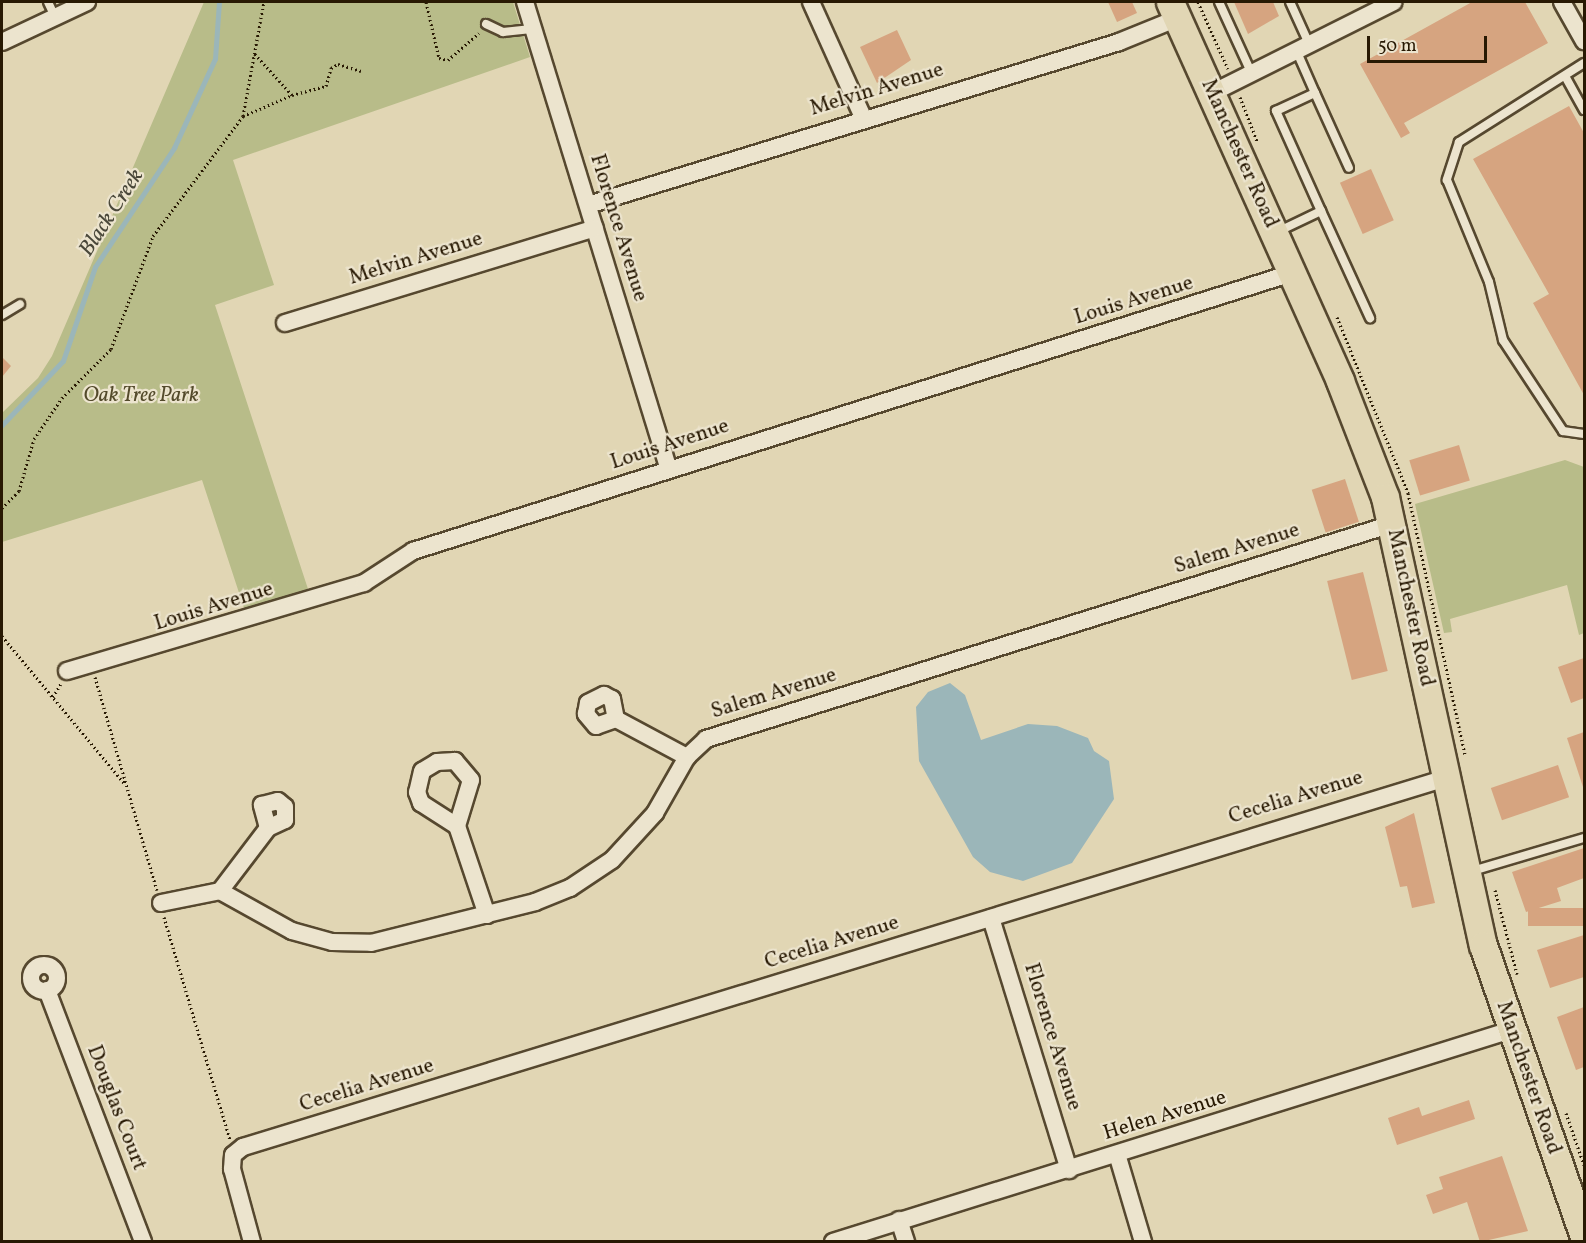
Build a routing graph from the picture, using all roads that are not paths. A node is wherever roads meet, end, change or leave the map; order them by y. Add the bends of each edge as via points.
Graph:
1 (87, 2) edge
2 (525, 2) edge
3 (811, 2) edge
4 (1219, 2) edge
5 (1290, 2) edge
6 (1394, 2) edge
7 (1562, 2) edge
8 (1182, 7) edge
9 (51, 9) edge
10 (486, 24) road end
11 (534, 29) junction
12 (1584, 41) edge
13 (2, 42) edge
14 (1304, 49) junction
15 (1584, 63) edge
16 (1252, 74) junction
17 (1564, 76) junction
18 (1212, 93) junction
19 (1315, 93) junction
20 (1584, 110) edge
21 (863, 117) junction
22 (1349, 168) dead end
23 (588, 205) junction
24 (1321, 211) junction
25 (595, 228) junction
26 (1274, 233) junction
27 (1292, 273) junction
28 (20, 304) dead end
29 (2, 315) edge
30 (1370, 318) dead end
31 (285, 323) dead end
32 (1584, 434) edge
33 (668, 468) junction
34 (1392, 524) junction
35 (67, 671) dead end
36 (616, 719) dead end
37 (687, 757) junction
38 (1446, 778) junction
39 (457, 826) dead end
40 (268, 828) dead end
41 (1584, 838) edge
42 (1466, 873) junction
43 (220, 891) junction
44 (161, 903) road end
45 (487, 915) junction
46 (991, 918) junction
47 (47, 990) dead end
48 (1511, 1030) junction
49 (1117, 1154) junction
50 (1070, 1170) junction
51 (899, 1220) junction
52 (1584, 1236) edge
53 (143, 1242) edge
54 (252, 1242) edge
55 (832, 1242) edge
56 (906, 1242) edge
57 (1143, 1242) edge

1 - 9 street
2 - 11 street, Florence Avenue
3 - 21 street
4 - 16 lane
5 - 14 lane
6 - 14 street
7 - 12 street
8 - 18 main road, Manchester Road
8 - 21 street, Melvin Avenue via 1119,42
9 - 13 street
10 - 11 lane via 503,32
11 - 23 street, Florence Avenue
14 - 16 street
14 - 19 lane
15 - 17 lane
16 - 18 street
17 - 20 lane
17 - 32 lane via 1459,142 1446,180 1489,282 1503,340 1563,431
18 - 26 main road, Manchester Road
19 - 22 lane
19 - 24 lane via 1276,111
21 - 23 street, Melvin Avenue
23 - 25 street, Florence Avenue
24 - 26 lane
24 - 30 lane
25 - 31 street, Melvin Avenue
25 - 33 street, Florence Avenue
26 - 27 main road, Manchester Road
27 - 33 street, Louis Avenue
27 - 34 main road, Manchester Road via 1359,427
28 - 29 lane
33 - 35 street, Louis Avenue via 413,551 364,583
34 - 37 street, Salem Avenue via 706,739
34 - 38 main road, Manchester Road
36 - 37 street
37 - 45 street, Salem Avenue via 656,813 612,861 570,888
38 - 42 main road, Manchester Road
38 - 46 street, Cecelia Avenue
39 - 45 street
40 - 43 street
41 - 42 lane
42 - 48 main road, Manchester Road
43 - 44 street
43 - 45 street, Salem Avenue via 273,924 332,942 389,941
46 - 50 street, Florence Avenue
46 - 54 street, Cecelia Avenue via 236,1152 231,1169
47 - 53 street, Douglas Court
48 - 49 street, Helen Avenue
48 - 52 main road, Manchester Road
49 - 50 street, Helen Avenue
49 - 57 street
50 - 51 street, Helen Avenue
51 - 55 street, Helen Avenue
51 - 56 street

